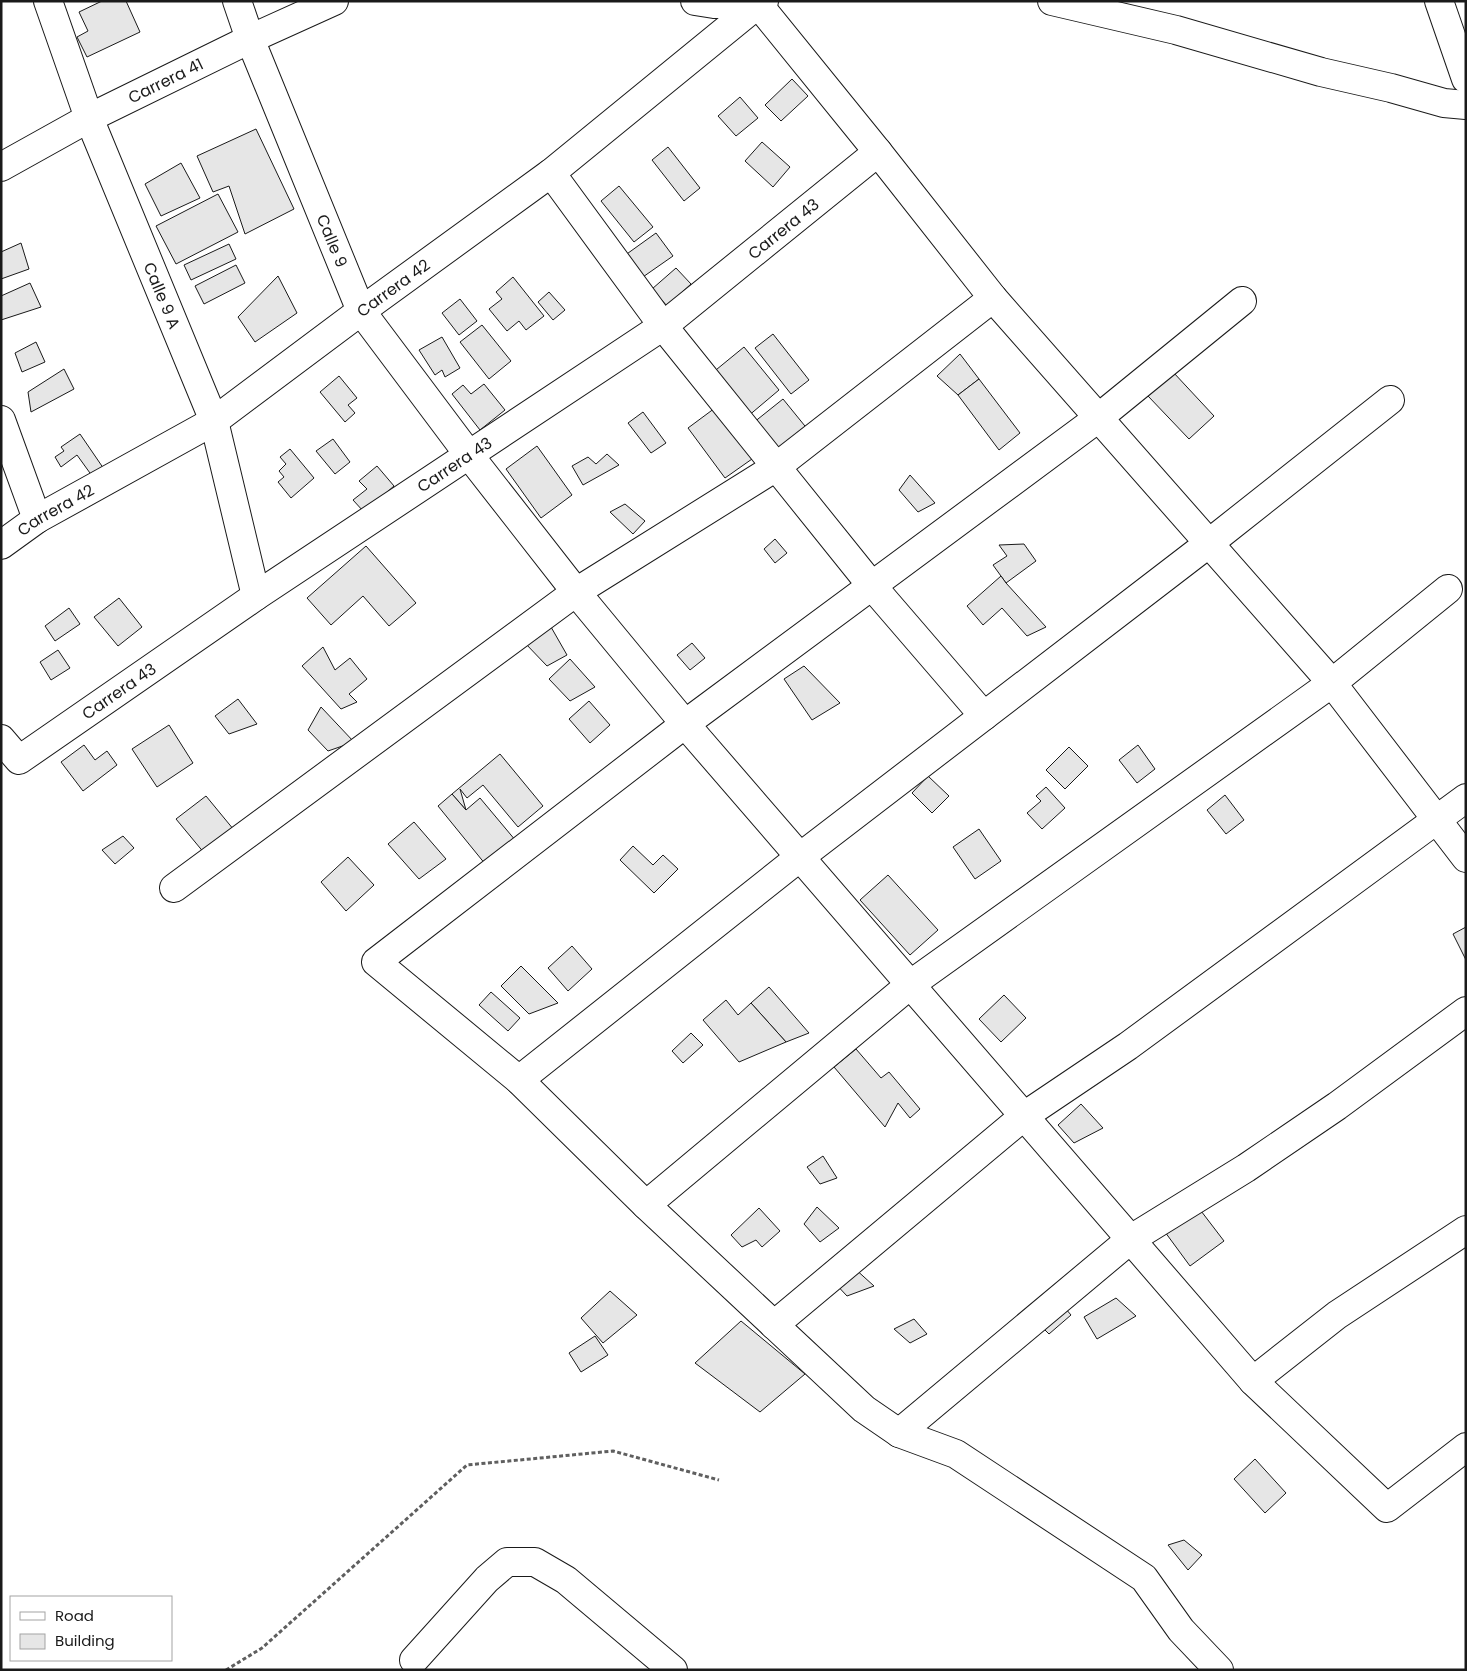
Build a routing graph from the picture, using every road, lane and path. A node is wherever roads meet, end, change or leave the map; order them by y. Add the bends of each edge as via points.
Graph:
1 (48, 1) edge
2 (237, 1) edge
3 (334, 1) edge
4 (695, 1) edge
5 (1052, 1) edge
6 (1439, 1) edge
7 (761, 3) edge
8 (250, 39) junction
9 (1466, 80) edge
10 (1466, 105) edge
11 (89, 118) junction
12 (878, 152) junction
13 (1, 167) edge
14 (552, 173) junction
15 (993, 298) junction
16 (1242, 301) dead end
17 (361, 311) junction
18 (663, 326) junction
19 (1390, 400) dead end
20 (1097, 418) junction
21 (1, 420) edge
22 (214, 421) junction
23 (469, 455) junction
24 (776, 467) junction
25 (38, 519) junction
26 (1208, 544) junction
27 (1, 545) edge
28 (872, 586) junction
29 (1448, 589) dead end
30 (576, 592) junction
31 (256, 596) junction
32 (1332, 683) junction
33 (984, 716) junction
34 (686, 724) junction
35 (1, 739) edge
36 (1466, 798) edge
37 (1437, 820) junction
38 (800, 857) junction
39 (1466, 858) edge
40 (174, 888) dead end
41 (911, 984) junction
42 (1466, 1011) edge
43 (519, 1080) junction
44 (1024, 1116) junction
45 (646, 1204) junction
46 (1466, 1230) edge
47 (1131, 1240) junction
48 (774, 1325) junction
49 (1253, 1381) junction
50 (899, 1433) junction
51 (1466, 1447) edge
52 (719, 1480) dead end
53 (414, 1666) edge
54 (226, 1670) edge
55 (673, 1670) edge
56 (1219, 1670) edge

1 - 11 street, Calle 9 A
2 - 8 street, Calle 9
3 - 8 street, Carrera 41
4 - 7 street
5 - 10 street via 1176,30 1444,103
6 - 9 street
7 - 12 street
7 - 14 street, Carrera 42
8 - 11 street, Carrera 41
8 - 17 street, Calle 9
11 - 13 street, Carrera 41
11 - 22 street, Calle 9 A
12 - 15 street
12 - 18 street, Carrera 43
14 - 17 street, Carrera 42
14 - 18 street
15 - 20 street
15 - 24 street
16 - 20 street
17 - 22 street, Carrera 42
17 - 23 street, Calle 9
18 - 23 street, Carrera 43
18 - 24 street
19 - 26 street
20 - 26 street
20 - 28 street
21 - 25 street
22 - 25 street, Carrera 42
22 - 31 street, Calle 9 A
23 - 30 street, Calle 9
23 - 31 street, Carrera 43
24 - 28 street
24 - 30 street
25 - 27 street, Carrera 42
26 - 32 street
26 - 33 street
28 - 33 street
28 - 34 street
29 - 32 street
30 - 34 street, Calle 9
30 - 40 street
31 - 35 street, Carrera 43 via 19,760
32 - 37 street
32 - 41 street
33 - 38 street
34 - 38 street, Calle 9
34 - 43 street via 376,962
36 - 37 street
37 - 39 street
37 - 44 street via 1128,1046
38 - 41 street, Calle 9
38 - 43 street
41 - 44 street, Calle 9
41 - 45 street
42 - 47 street via 1337,1106
43 - 45 street
44 - 47 street, Calle 9
44 - 48 street
45 - 48 street
46 - 49 street via 1338,1315
47 - 49 street, Calle 9
47 - 50 street
48 - 50 street via 864,1409
49 - 51 street, Calle 9 via 1387,1508
50 - 56 street via 956,1454 1144,1578 1182,1630
52 - 54 path via 613,1451 466,1466 262,1648
53 - 55 street via 487,1578 507,1562 535,1562 566,1580

